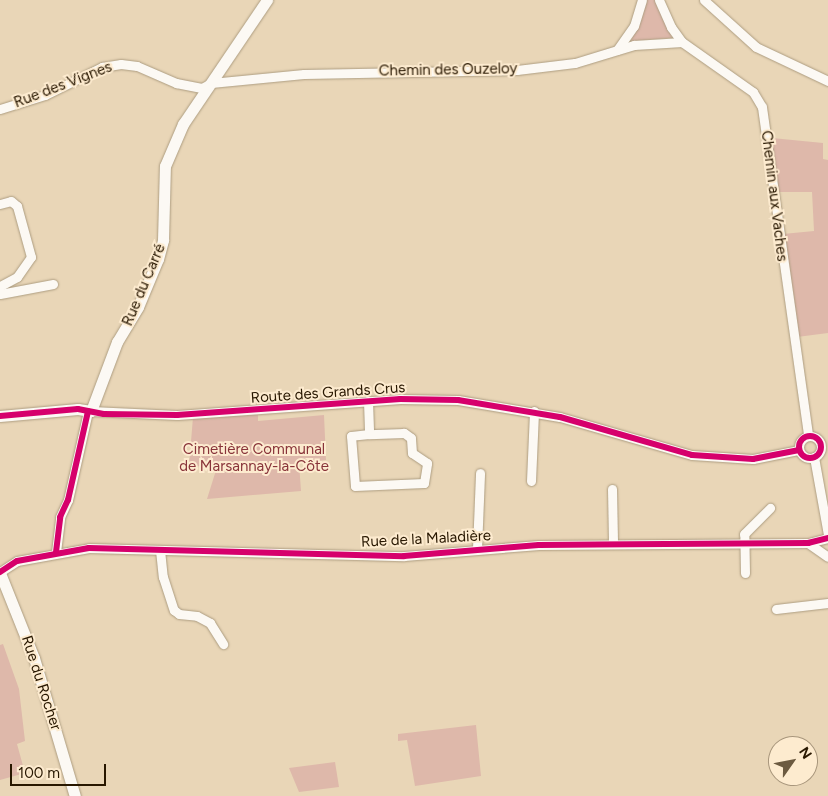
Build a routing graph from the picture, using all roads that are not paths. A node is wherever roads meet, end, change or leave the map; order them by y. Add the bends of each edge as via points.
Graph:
1 (266, 0) edge
2 (642, 0) edge
3 (659, 0) edge
4 (704, 0) edge
5 (682, 42) junction
6 (617, 51) junction
7 (828, 81) edge
8 (211, 83) junction
9 (0, 109) edge
10 (0, 204) edge
11 (53, 284) dead end
12 (0, 286) edge
13 (0, 294) edge
14 (368, 402) junction
15 (89, 411) junction
16 (534, 411) junction
17 (0, 416) edge
18 (369, 434) junction
19 (808, 436) junction
20 (824, 444) edge
21 (799, 450) junction
22 (814, 457) junction
23 (480, 473) dead end
24 (531, 481) dead end
25 (612, 489) dead end
26 (770, 508) dead end
27 (828, 537) edge
28 (742, 541) junction
29 (612, 543) junction
30 (808, 543) junction
31 (824, 547) edge
32 (477, 549) junction
33 (160, 550) junction
34 (56, 552) junction
35 (828, 557) edge
36 (0, 572) edge
37 (746, 573) dead end
38 (828, 602) edge
39 (776, 609) dead end
40 (223, 644) dead end
41 (75, 796) edge

1 - 8 main road, Rue du Carré
2 - 6 street via 634,26
3 - 5 street, Chemin aux Vaches via 670,27
4 - 7 street via 756,47
5 - 6 street, Chemin des Ouzeloy via 652,42
5 - 19 street, Chemin aux Vaches via 753,92 762,107
6 - 8 street, Chemin des Ouzeloy via 575,63 517,70 352,72
8 - 9 street, Rue des Vignes via 202,88 176,83 120,64 102,67 45,95
8 - 15 main road, Rue du Carré via 183,124 165,166 164,240 158,260 138,308 117,342
10 - 12 street via 11,201 17,206 31,257 17,277
11 - 13 street
14 - 15 street, Route des Grands Crus via 177,415
14 - 16 street, Route des Grands Crus via 458,400
14 - 18 street
15 - 17 main road via 78,409
15 - 34 street via 68,500 60,517
16 - 21 street, Route des Grands Crus via 692,456 753,459
16 - 24 street
18 - 18 street via 351,436 355,486 424,483 428,463 412,453 411,438 404,433
19 - 20 street
19 - 21 street via 801,441
20 - 22 street
21 - 22 street via 803,456
22 - 27 street
23 - 32 street
25 - 29 street
26 - 28 street via 744,534
27 - 30 street, Rue de la Maladière
28 - 29 street, Rue de la Maladière
28 - 30 street, Rue de la Maladière
28 - 37 street
29 - 32 street, Rue de la Maladière
30 - 31 street, Rue de la Maladière
31 - 35 street, Rue de la Maladière
32 - 33 street, Rue de la Maladière via 404,556 261,555
33 - 34 street, Rue de la Maladière via 89,548
33 - 40 street via 163,577 174,610 210,622
34 - 36 street, Rue de la Maladière via 17,561
36 - 41 main road, Rue du Rocher via 33,653
38 - 39 street

